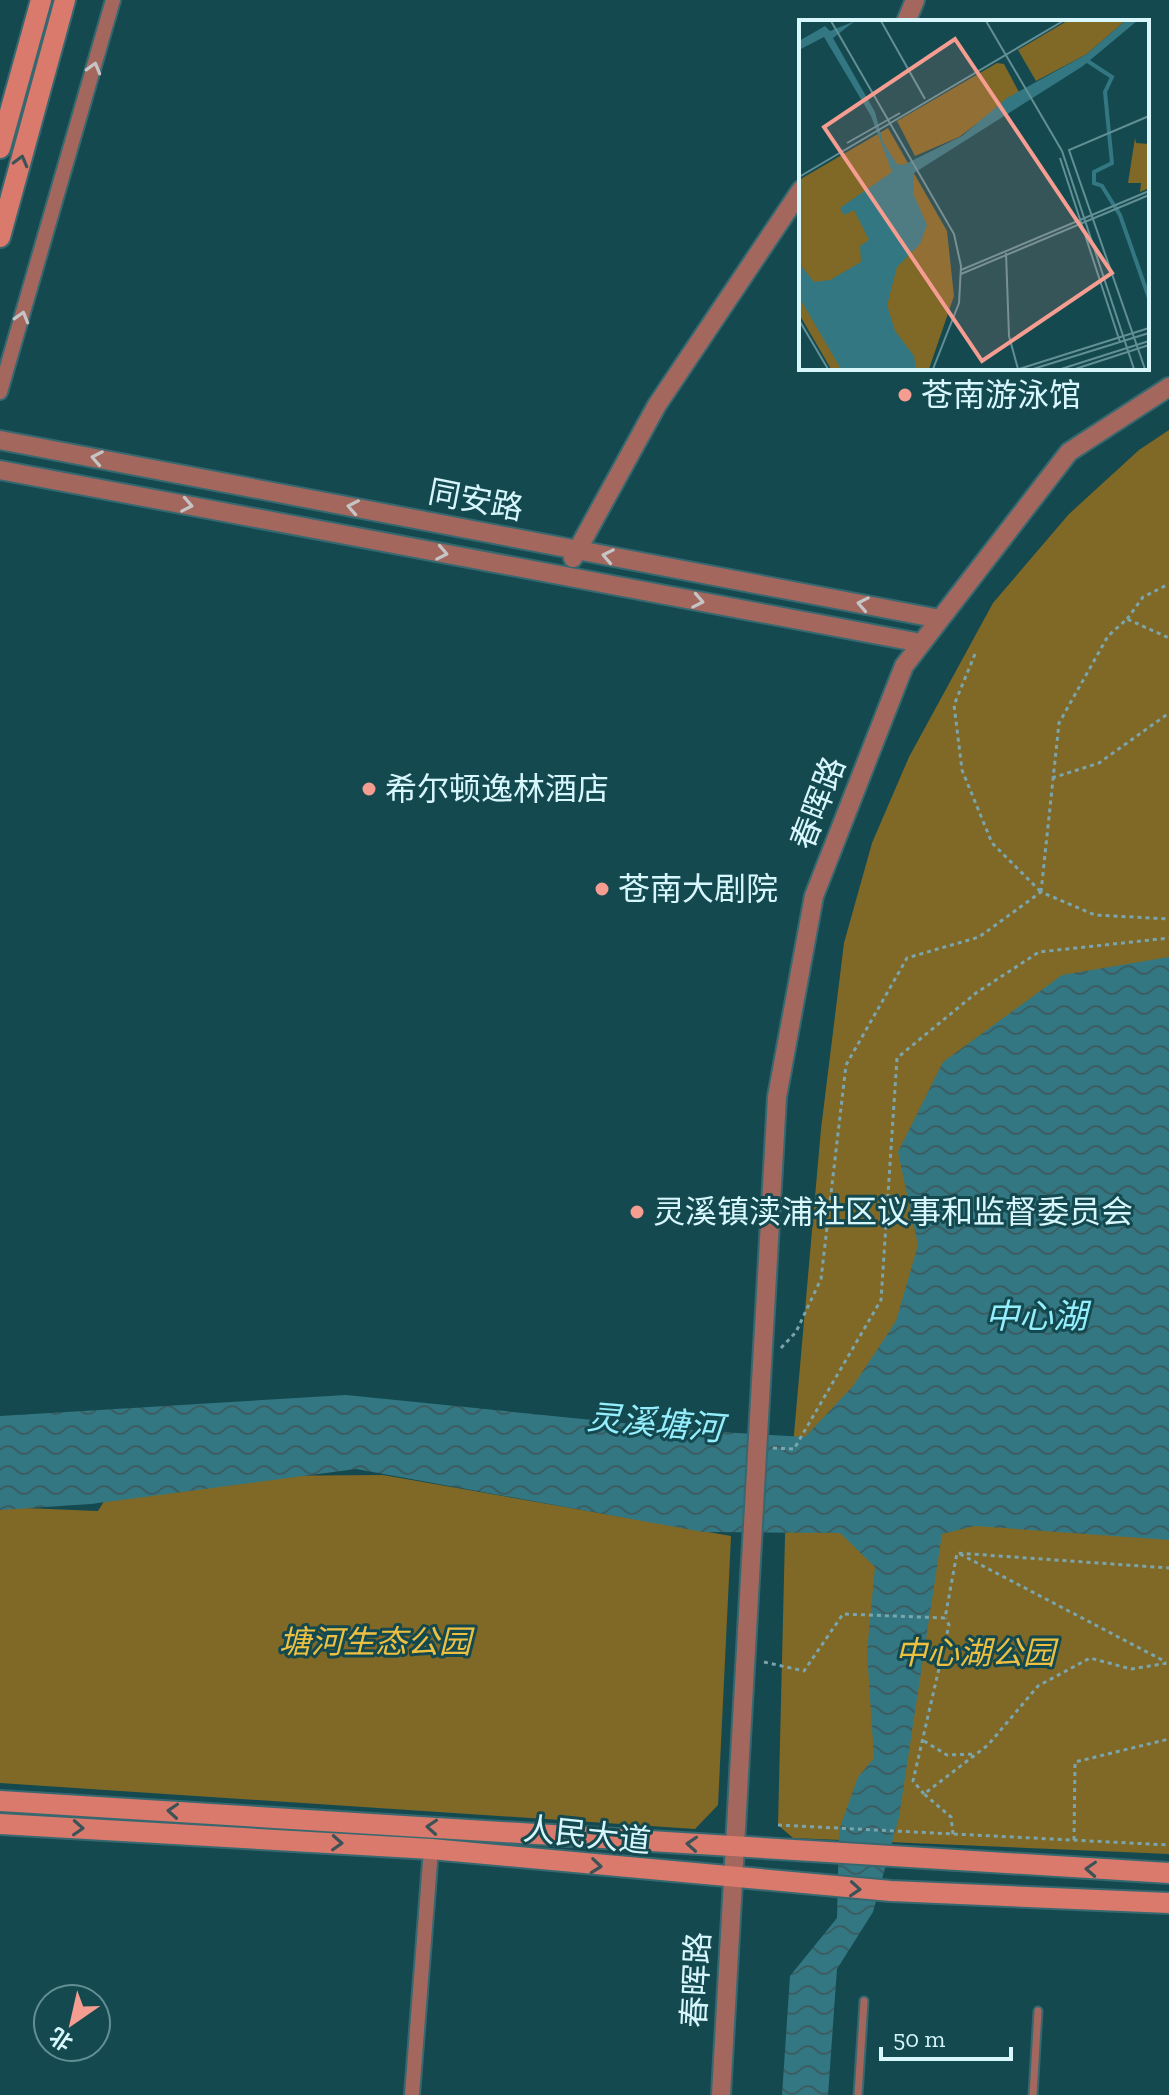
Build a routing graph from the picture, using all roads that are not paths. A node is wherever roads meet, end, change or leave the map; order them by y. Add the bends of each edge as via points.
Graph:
1 (41, 0) edge
2 (65, 0) edge
3 (113, 0) edge
4 (915, 0) edge
5 (907, 20) edge
6 (0, 148) edge
7 (799, 193) edge
8 (0, 237) edge
9 (1169, 387) edge
10 (0, 392) edge
11 (0, 440) edge
12 (0, 470) edge
13 (576, 550) junction
14 (567, 576) junction
15 (940, 619) junction
16 (921, 643) junction
17 (0, 1801) edge
18 (0, 1824) edge
19 (734, 1847) junction
20 (431, 1849) junction
21 (1169, 1873) edge
22 (732, 1874) junction
23 (1169, 1903) edge
24 (864, 2001) dead end
25 (1038, 2011) dead end
26 (412, 2095) edge
27 (721, 2095) edge
28 (858, 2095) edge
29 (1033, 2095) edge

1 - 6 main road
8 -> 2 main road
10 -> 3 street
4 - 5 street
7 - 13 street via 657,405
9 - 15 street, 春晖路 via 1069,452
13 -> 11 street, 同安路
12 -> 14 street, 同安路
13 - 14 street
15 -> 13 street, 同安路
14 -> 16 street, 同安路
15 - 16 street, 春晖路
16 - 19 street, 春晖路 via 904,666 814,896 777,1097
19 -> 17 main road, 人民大道
18 -> 20 main road, 人民大道
21 -> 19 main road, 人民大道
19 - 22 street, 春晖路
20 -> 22 main road, 人民大道
20 - 26 street
22 -> 23 main road, 人民大道 via 891,1891
22 - 27 street, 春晖路
24 - 28 lane
25 - 29 lane

